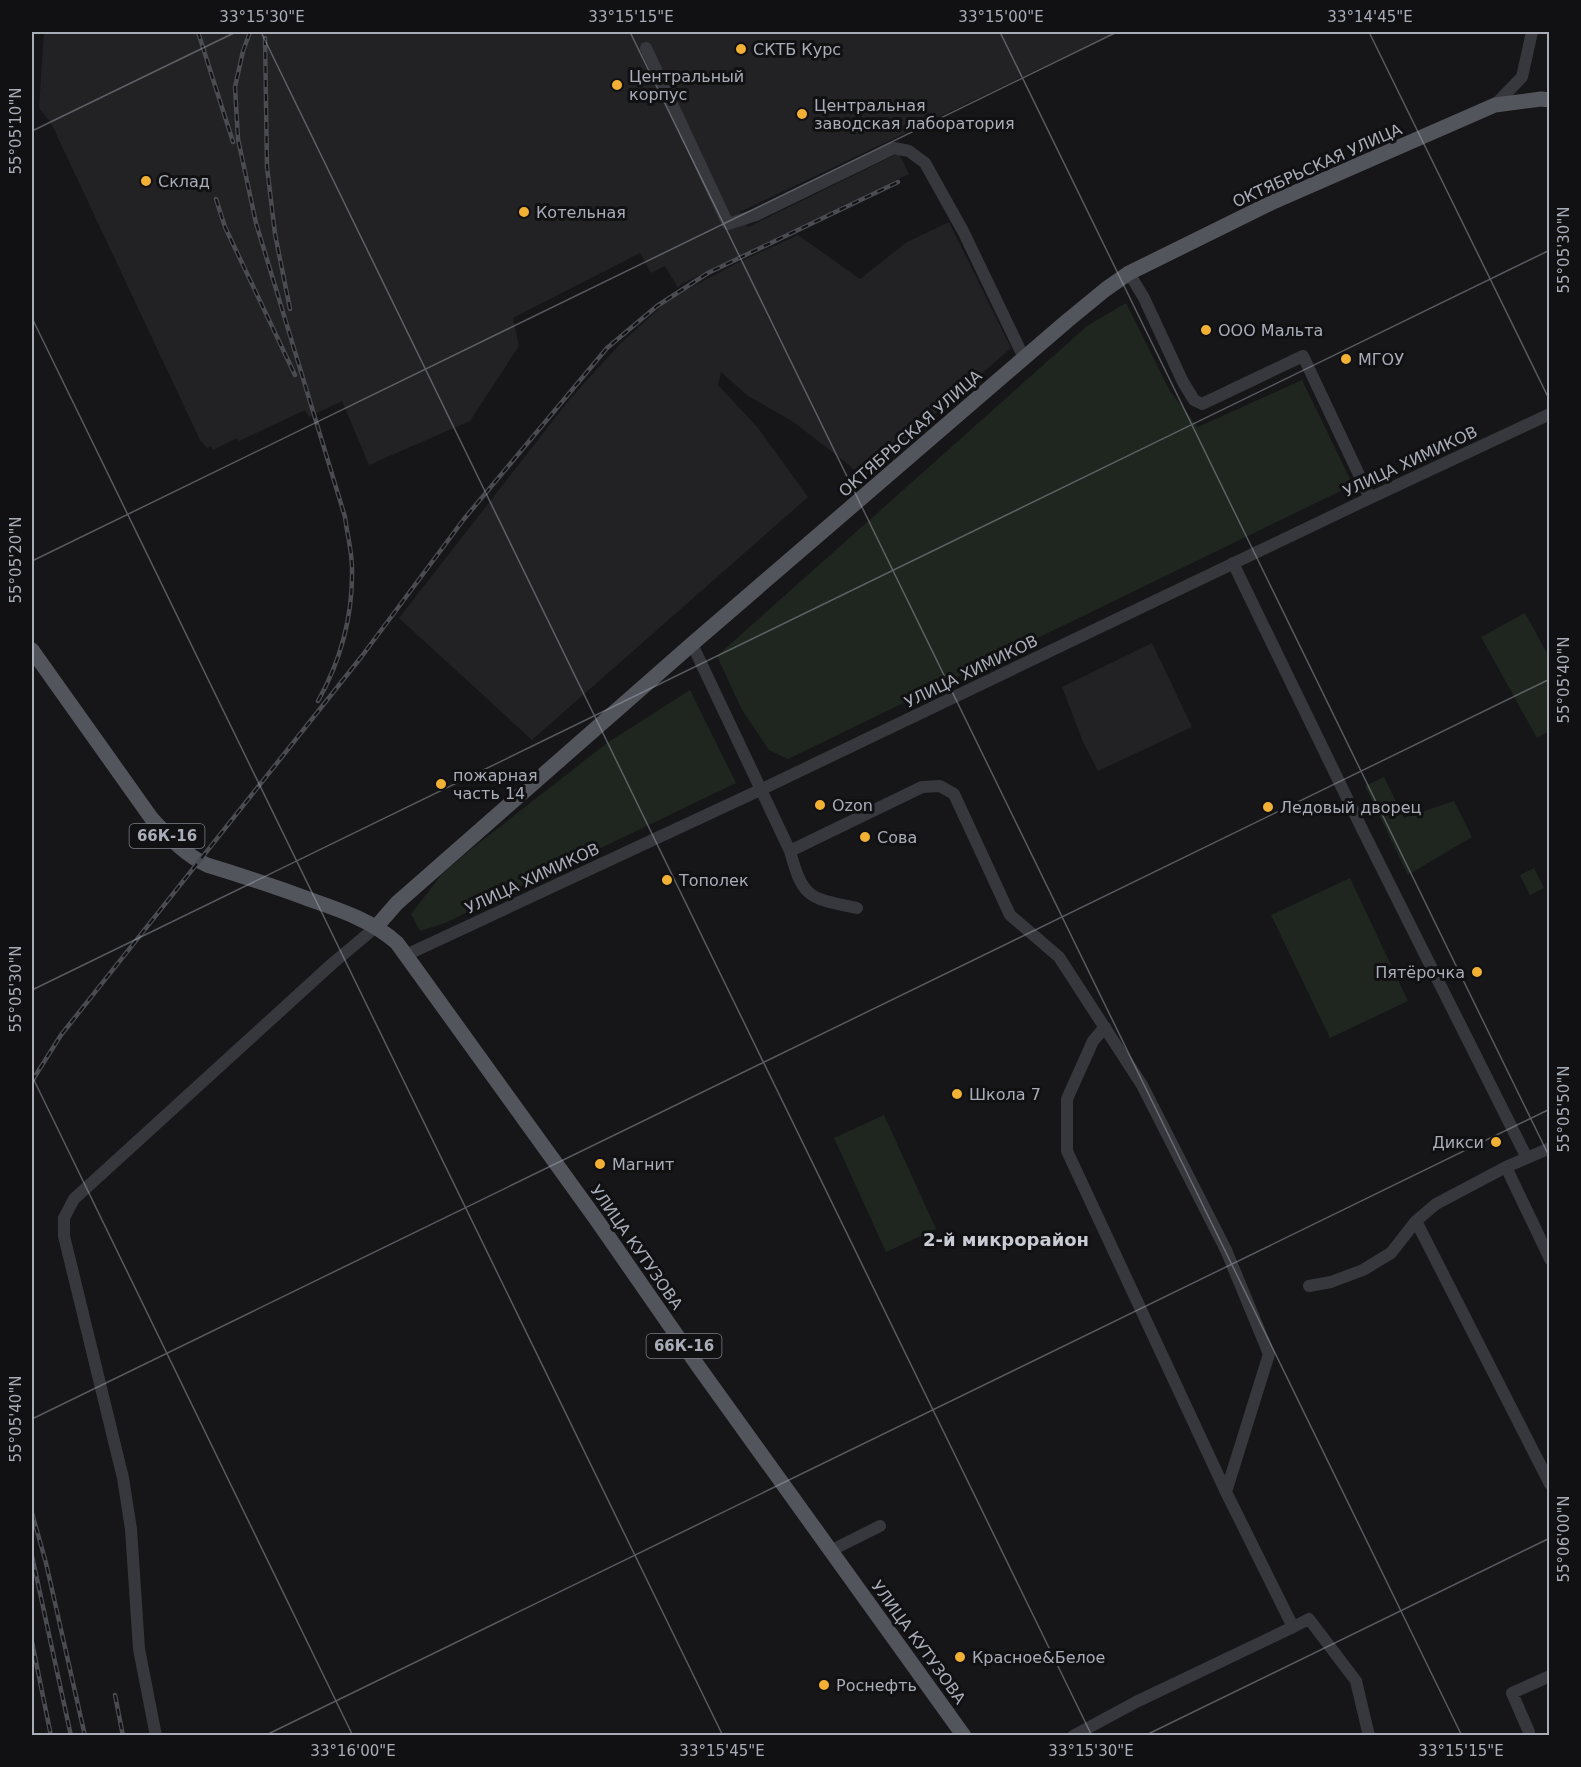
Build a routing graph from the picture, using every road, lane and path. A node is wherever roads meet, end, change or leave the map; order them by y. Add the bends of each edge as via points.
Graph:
1 (1532, 32) edge
2 (646, 48) dead end
3 (1550, 100) edge
4 (1495, 105) junction
5 (1129, 273) junction
6 (1024, 358) junction
7 (1550, 414) edge
8 (1370, 498) junction
9 (1233, 564) junction
10 (692, 644) junction
11 (32, 650) edge
12 (760, 790) junction
13 (789, 851) junction
14 (856, 908) dead end
15 (376, 927) junction
16 (406, 955) junction
17 (1105, 1027) junction
18 (1550, 1148) edge
19 (1527, 1158) junction
20 (1506, 1167) junction
21 (1416, 1221) junction
22 (1550, 1259) edge
23 (1309, 1286) dead end
24 (1550, 1484) edge
25 (1226, 1492) junction
26 (880, 1526) dead end
27 (830, 1551) junction
28 (1293, 1627) junction
29 (1550, 1676) edge
30 (1529, 1732) dead end
31 (156, 1736) edge
32 (964, 1736) edge
33 (1073, 1736) edge
34 (1369, 1736) edge

1 - 4 street via 1522,77
2 - 6 street via 728,224 756,215 894,148 909,151 925,163 963,231
3 - 4 main road, ОКТЯБРЬСКАЯ УЛИЦА
4 - 5 main road, ОКТЯБРЬСКАЯ УЛИЦА via 1271,203
5 - 6 main road, ОКТЯБРЬСКАЯ УЛИЦА
5 - 8 street via 1183,382 1194,400 1202,404 1303,356
6 - 10 main road, ОКТЯБРЬСКАЯ УЛИЦА
7 - 8 street, УЛИЦА ХИМИКОВ
8 - 9 street, УЛИЦА ХИМИКОВ
9 - 12 street, УЛИЦА ХИМИКОВ
9 - 19 street
10 - 12 street
10 - 15 main road, ОКТЯБРЬСКАЯ УЛИЦА via 397,903
11 - 15 main road, 66К-16 via 152,819 174,843 207,865 332,907
12 - 13 street
12 - 16 street, УЛИЦА ХИМИКОВ
13 - 14 street via 805,890 823,901
13 - 17 street via 922,787 940,786 954,794 1010,915 1059,957
15 - 16 main road, 66К-16
15 - 31 street via 74,1199 64,1218 64,1236 123,1478 131,1529 139,1649
16 - 27 main road, УЛИЦА КУТУЗОВА / 66К-16
17 - 25 street via 1093,1041 1067,1099 1067,1151
17 - 25 street via 1142,1085 1226,1250 1269,1354
18 - 19 street
19 - 20 street
20 - 21 street via 1436,1204
20 - 22 street
21 - 23 street via 1391,1253 1363,1270
21 - 24 street
25 - 28 street
26 - 27 street
27 - 32 main road, УЛИЦА КУТУЗОВА / 66К-16
28 - 33 street
28 - 34 street via 1309,1619 1356,1681
29 - 30 street via 1512,1693

